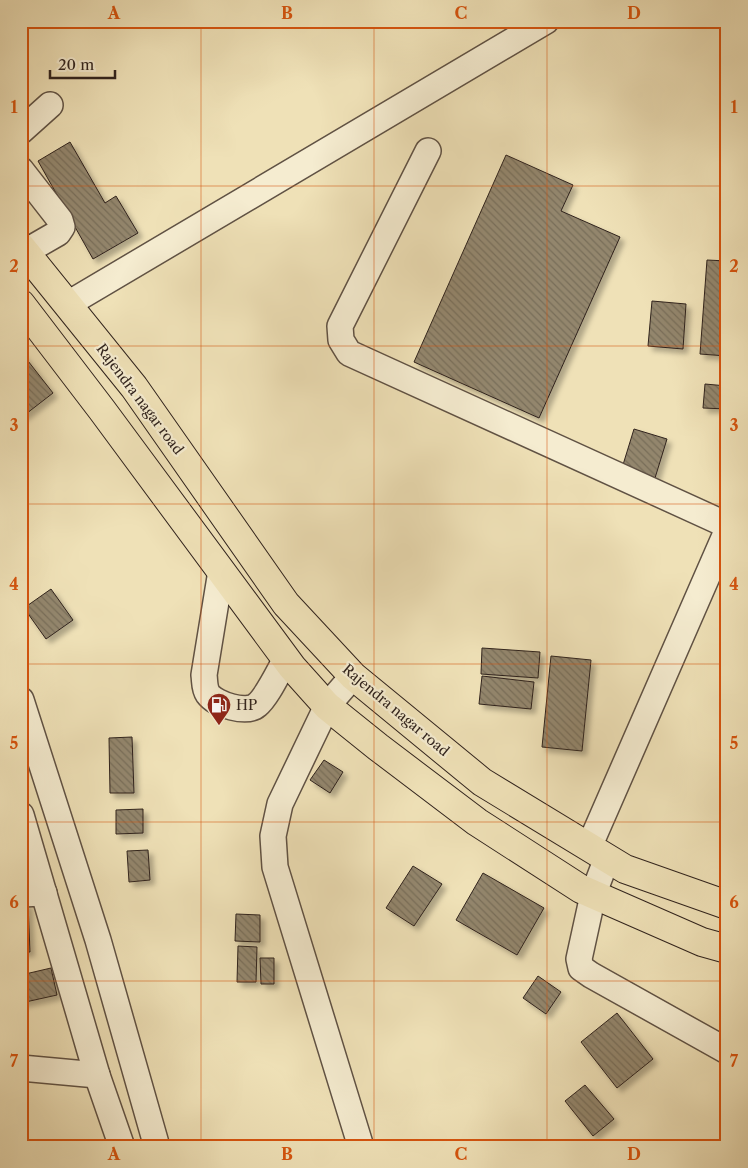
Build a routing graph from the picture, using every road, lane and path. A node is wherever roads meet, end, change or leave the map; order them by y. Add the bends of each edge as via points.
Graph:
1 (546, 21) edge
2 (50, 105) dead end
3 (21, 131) edge
4 (428, 151) dead end
5 (21, 170) edge
6 (23, 250) edge
7 (21, 304) edge
8 (68, 304) junction
9 (727, 525) edge
10 (727, 532) edge
11 (221, 571) junction
12 (286, 659) junction
13 (353, 676) junction
14 (21, 700) edge
15 (327, 706) junction
16 (21, 814) edge
17 (598, 852) junction
18 (33, 894) edge
19 (593, 895) junction
20 (727, 905) edge
21 (727, 950) edge
22 (727, 1051) edge
23 (21, 1068) edge
24 (97, 1075) junction
25 (122, 1147) edge
26 (157, 1147) edge
27 (361, 1147) edge

1 - 8 street
2 - 3 street
4 - 9 street via 340,326 341,340 349,353
5 - 6 street via 62,227 58,233
6 - 8 main road, Rajendra nagar road
7 - 11 main road
8 - 13 main road, Rajendra nagar road via 134,386 286,604
10 - 17 street
11 - 12 main road
11 - 12 street via 204,675 208,694 229,706 253,707 262,699
12 - 15 main road
13 - 15 street
13 - 17 main road, Rajendra nagar road via 482,782
14 - 26 street via 98,940
15 - 19 main road via 477,822
15 - 27 street via 280,804 273,836 274,860
16 - 18 street
17 - 19 street
17 - 20 main road, Rajendra nagar road via 625,868
18 - 24 street
19 - 21 main road
19 - 22 street via 579,959 581,968
23 - 24 street
24 - 25 street

